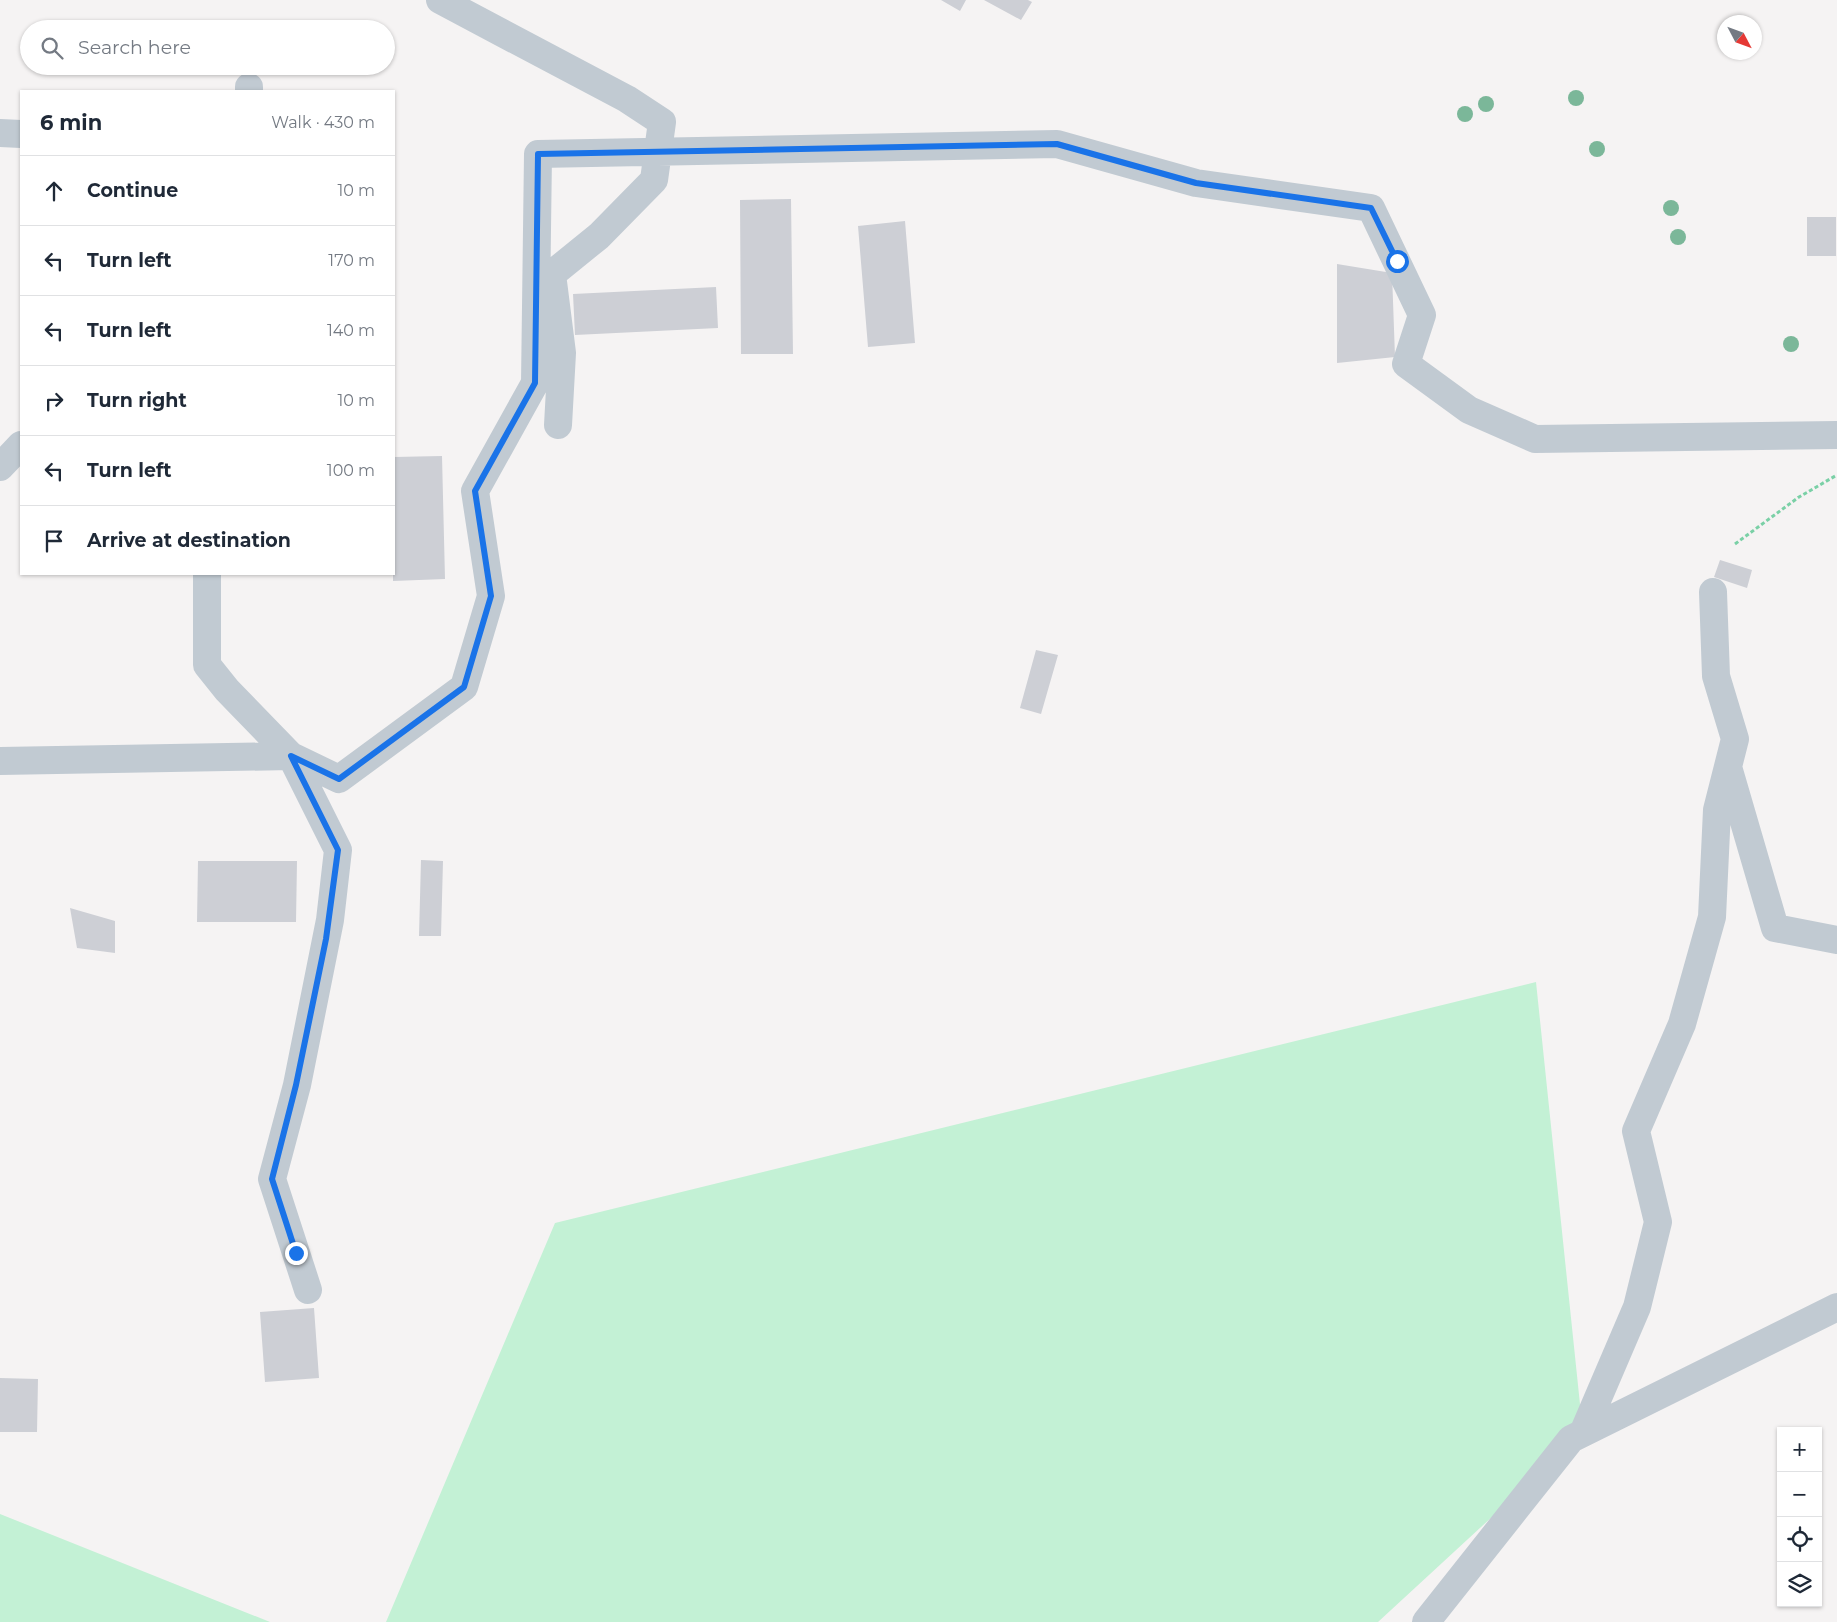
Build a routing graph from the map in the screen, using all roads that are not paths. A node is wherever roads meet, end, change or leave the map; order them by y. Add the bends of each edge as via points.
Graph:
1 (440, 0) edge
2 (0, 133) edge
3 (20, 134) edge
4 (658, 152) junction
5 (558, 424) dead end
6 (1837, 435) edge
7 (20, 446) edge
8 (0, 467) edge
9 (207, 575) edge
10 (1713, 592) dead end
11 (291, 756) junction
12 (0, 760) edge
13 (1728, 767) junction
14 (1837, 940) edge
15 (308, 1290) dead end
16 (1837, 1307) edge
17 (1583, 1432) junction
18 (1426, 1622) edge

1 - 4 street via 662,122
2 - 3 street
4 - 5 street via 654,180 599,236 552,274 562,353
4 - 6 street via 1057,144 1196,183 1371,208 1422,315 1406,364 1469,410 1535,439
4 - 11 street via 538,154 535,383 475,491 491,596 464,687 339,779
7 - 8 street
9 - 11 street via 207,664 227,690
10 - 13 street via 1716,676 1735,739
11 - 12 street
11 - 15 street via 338,850 330,920 296,1085 272,1179
13 - 14 street via 1775,928
13 - 17 street via 1717,810 1712,918 1682,1024 1636,1131 1658,1222 1637,1307
16 - 17 street
17 - 18 street via 1571,1438

